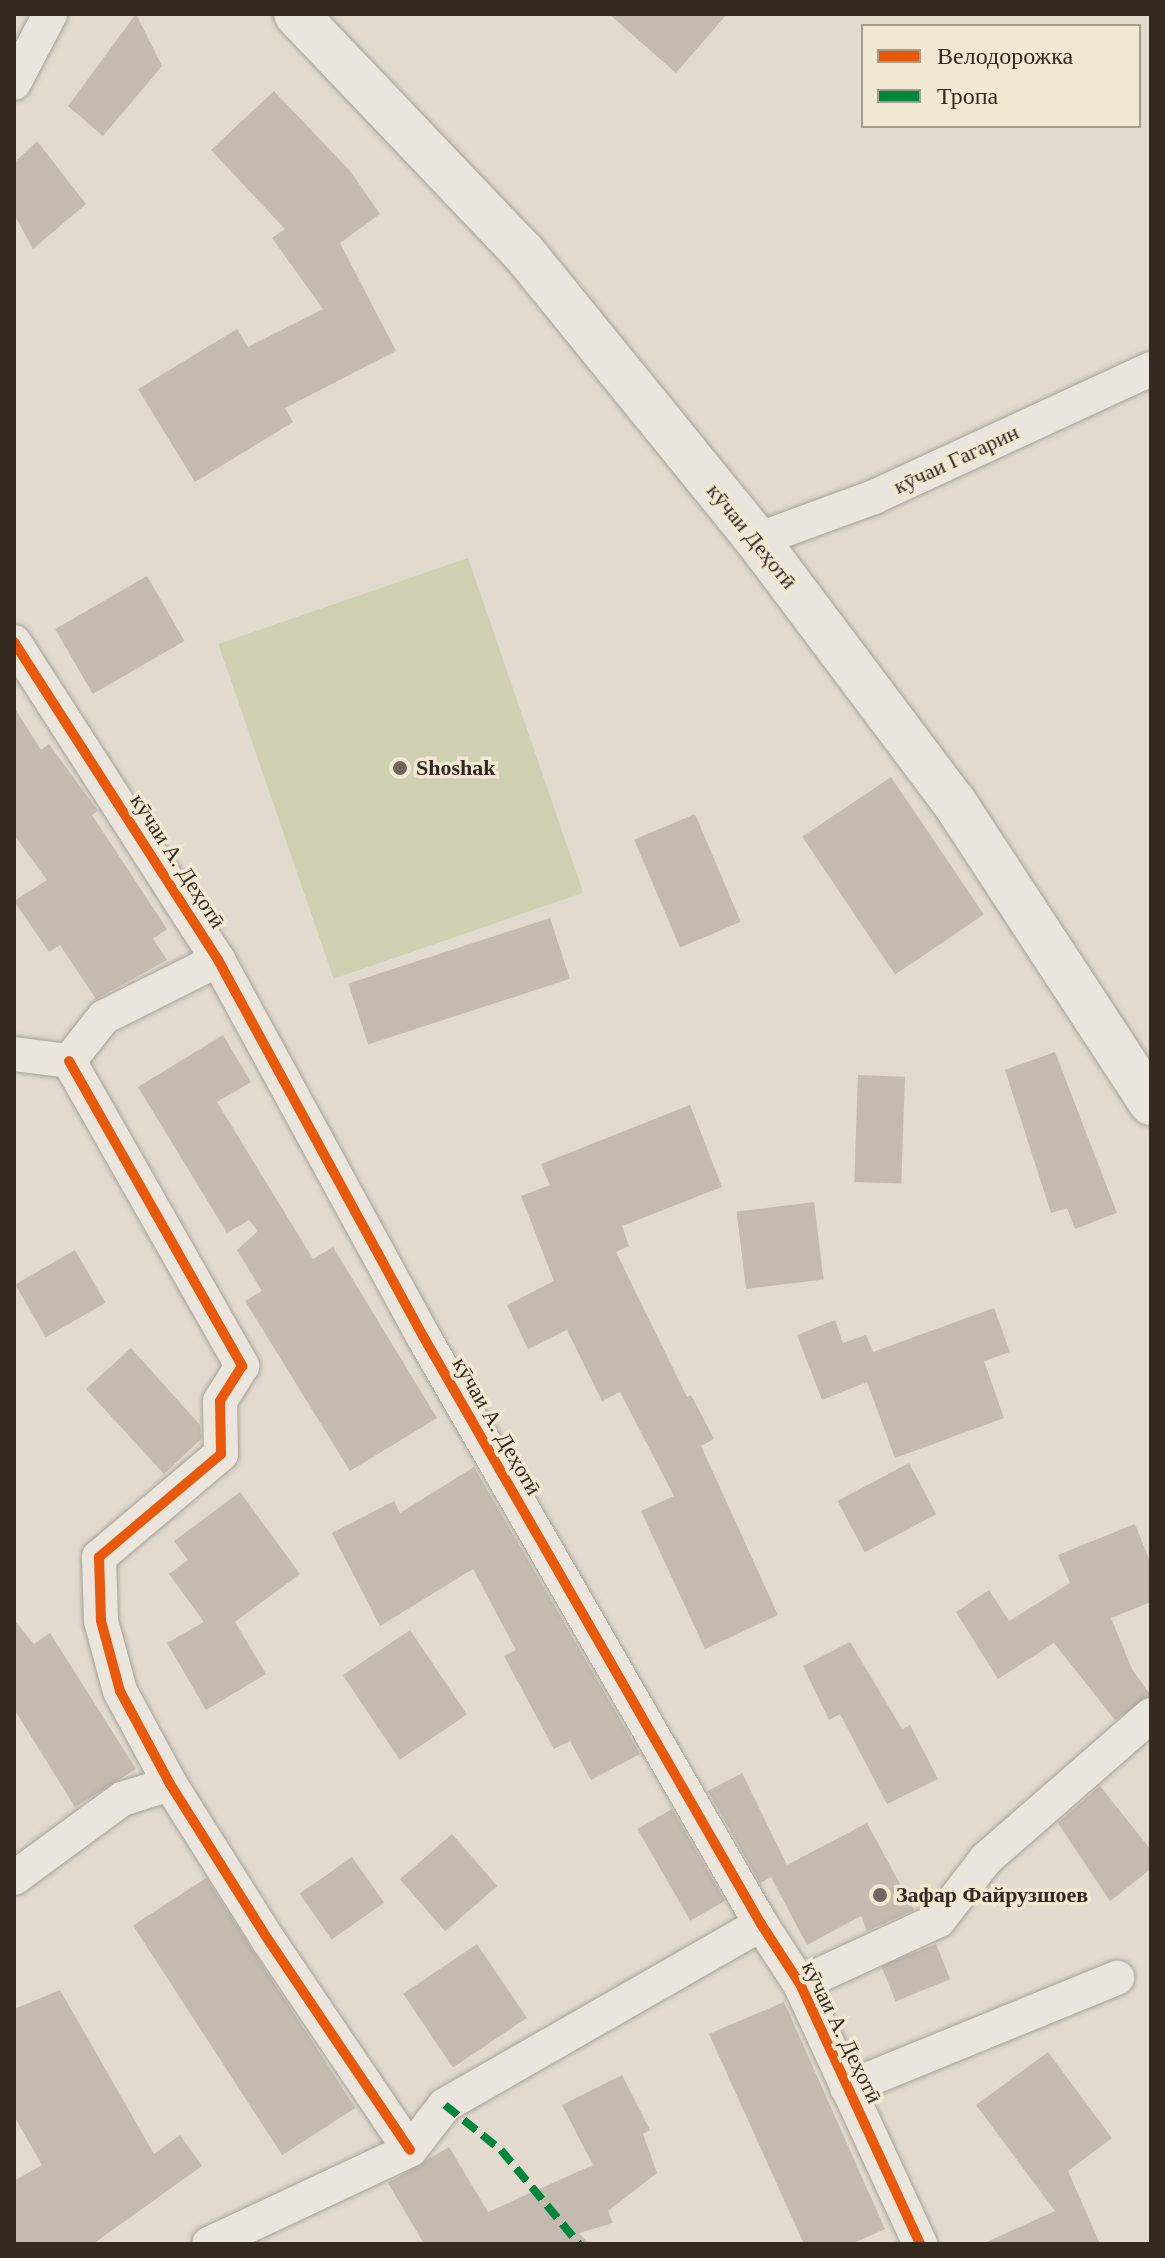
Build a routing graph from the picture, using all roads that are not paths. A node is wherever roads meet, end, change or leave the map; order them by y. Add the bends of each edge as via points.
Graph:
1 (50, 14) edge
2 (296, 14) edge
3 (14, 83) edge
4 (1151, 369) edge
5 (757, 540) junction
6 (14, 642) edge
7 (218, 960) junction
8 (14, 1054) edge
9 (69, 1061) junction
10 (1151, 1103) edge
11 (1151, 1715) edge
12 (170, 1784) junction
13 (14, 1878) edge
14 (761, 1924) junction
15 (1117, 1978) dead end
16 (800, 1984) junction
17 (847, 2088) junction
18 (410, 2150) junction
19 (209, 2244) edge
20 (920, 2244) edge

1 - 3 street
2 - 5 main road, кӯчаи Деҳотӣ via 523,252
4 - 5 street, кӯчаи Гагарин via 874,497
5 - 10 main road, кӯчаи Деҳотӣ via 954,802
6 - 7 street, кӯчаи А. Деҳотӣ
7 - 9 street via 104,1017
7 - 14 street, кӯчаи А. Деҳотӣ via 423,1336
8 - 9 street
9 - 12 street via 242,1366 220,1401 221,1454 99,1557 101,1621 120,1691
11 - 16 street via 986,1859 939,1920
12 - 13 street via 122,1799
12 - 18 street
14 - 16 street, кӯчаи А. Деҳотӣ
14 - 18 street via 445,2105
15 - 17 street
16 - 17 street, кӯчаи А. Деҳотӣ
17 - 20 street, кӯчаи А. Деҳотӣ
18 - 19 street

